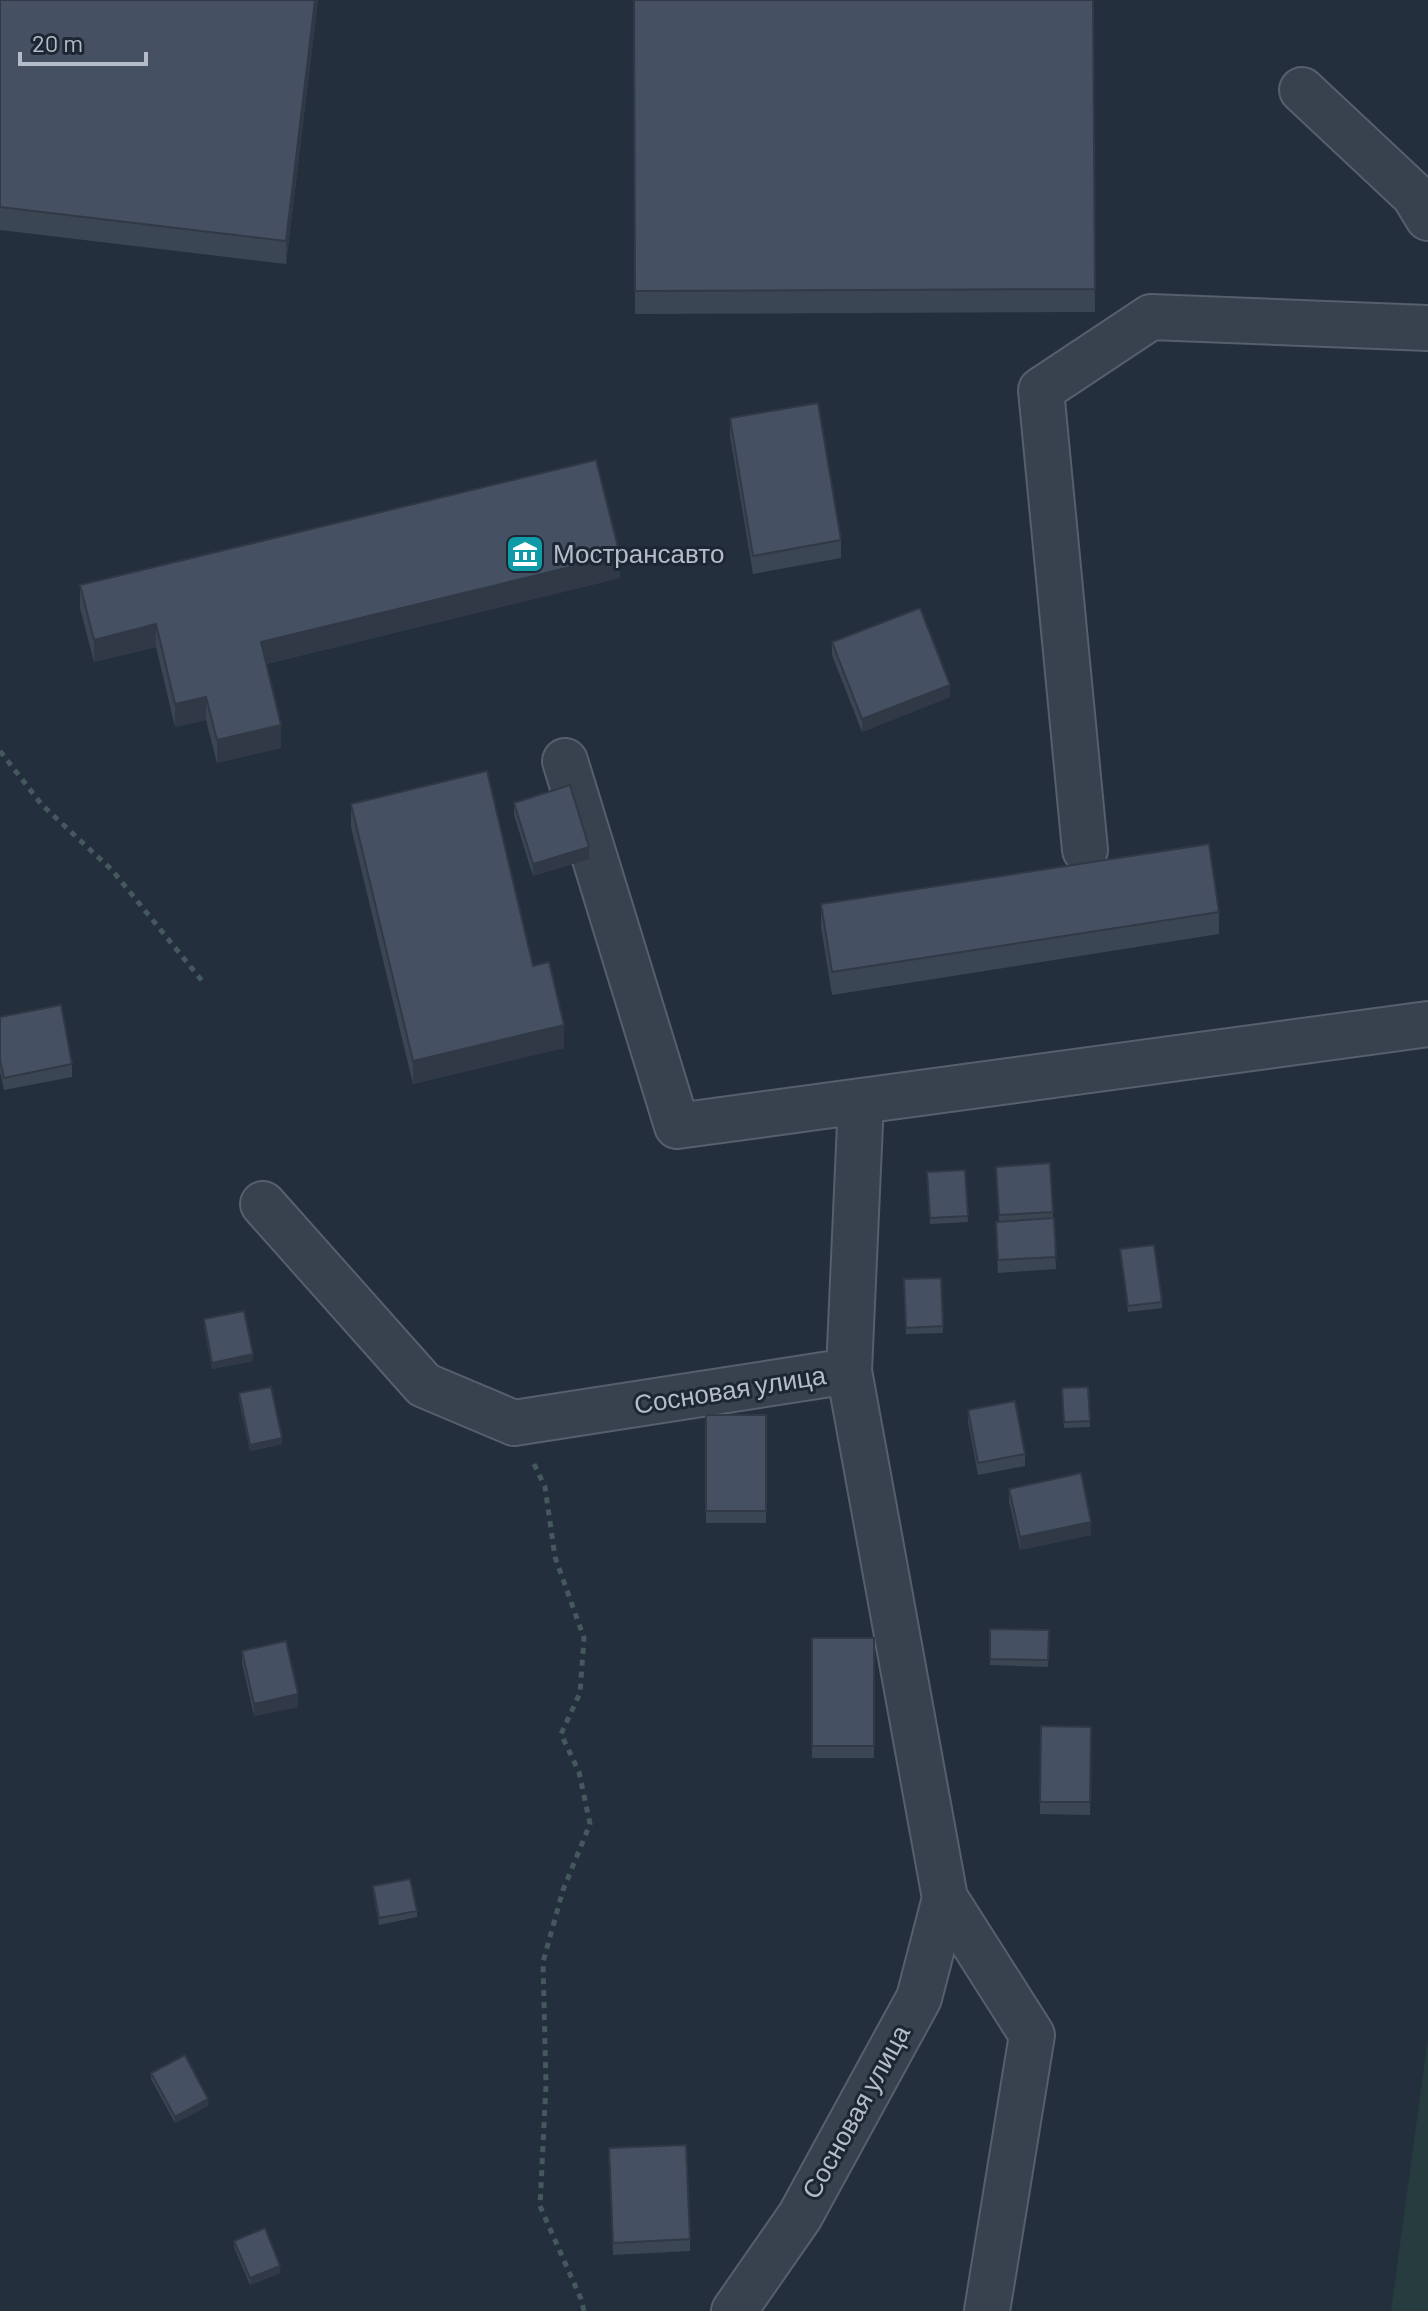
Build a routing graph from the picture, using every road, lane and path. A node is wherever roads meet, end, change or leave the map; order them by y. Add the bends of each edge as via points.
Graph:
1 (1302, 90) dead end
2 (1428, 218) edge
3 (1428, 328) edge
4 (0, 751) edge
5 (565, 761) dead end
6 (1085, 850) dead end
7 (203, 982) dead end
8 (1428, 1024) edge
9 (861, 1101) junction
10 (263, 1204) dead end
11 (849, 1371) junction
12 (514, 1423) junction
13 (945, 1898) junction
14 (584, 2311) edge
15 (734, 2311) edge
16 (987, 2311) edge

1 - 2 lane via 1414,195
3 - 6 lane via 1151,317 1041,390
4 - 7 path via 42,805 112,870
5 - 9 lane via 677,1126
8 - 9 lane
9 - 11 lane
10 - 12 lane via 424,1385
11 - 12 lane, Сосновая улица
11 - 13 lane, Сосновая улица
12 - 14 path via 545,1487 555,1557 584,1638 580,1693 561,1734 579,1772 590,1824 563,1890 543,1962 546,2085 540,2206
13 - 15 lane, Сосновая улица via 919,1998 800,2216
13 - 16 lane, Сосновая улица via 1032,2035

